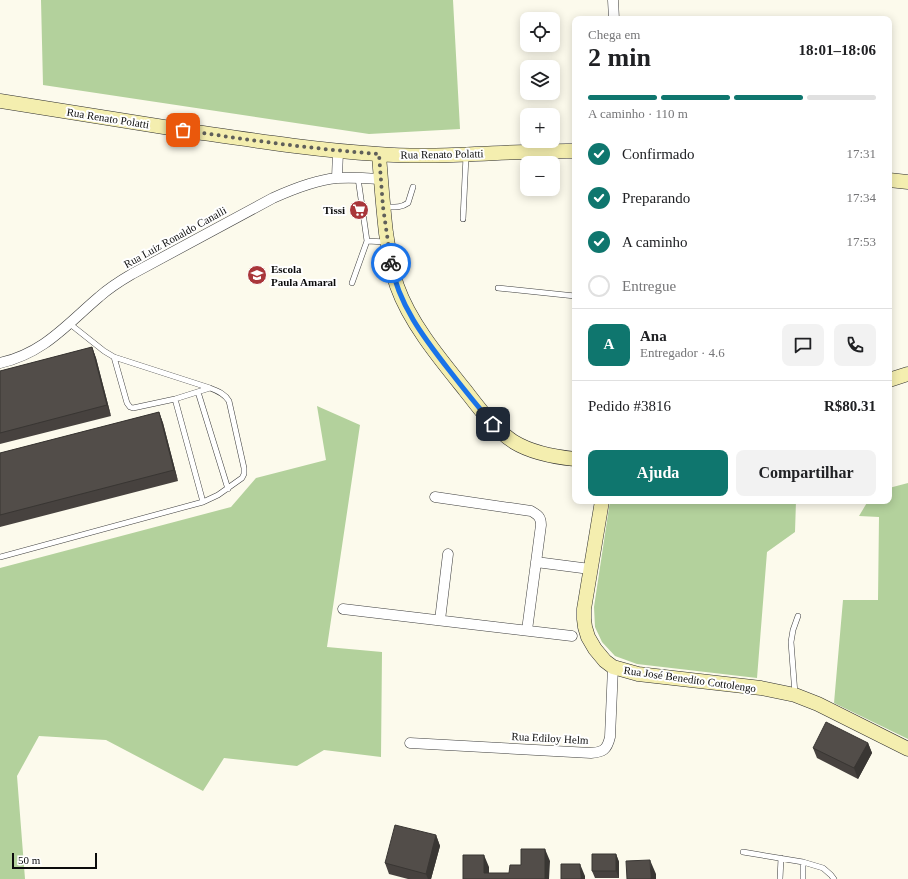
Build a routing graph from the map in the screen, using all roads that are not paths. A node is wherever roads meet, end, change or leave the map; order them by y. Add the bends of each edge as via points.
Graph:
1 (613, 0) edge
2 (614, 16) edge
3 (0, 101) edge
4 (338, 151) junction
5 (572, 151) edge
6 (379, 154) junction
7 (466, 155) junction
8 (337, 178) junction
9 (358, 178) junction
10 (381, 179) junction
11 (892, 180) edge
12 (908, 182) edge
13 (413, 188) dead end
14 (383, 207) junction
15 (463, 219) dead end
16 (367, 241) junction
17 (388, 242) junction
18 (352, 283) dead end
19 (498, 288) dead end
20 (572, 296) edge
21 (70, 324) junction
22 (114, 357) junction
23 (0, 363) edge
24 (908, 374) edge
25 (892, 379) edge
26 (210, 388) junction
27 (198, 392) junction
28 (175, 399) junction
29 (572, 458) edge
30 (228, 489) junction
31 (435, 497) dead end
32 (202, 502) junction
33 (601, 504) edge
34 (448, 554) dead end
35 (0, 557) edge
36 (536, 562) junction
37 (590, 569) junction
38 (343, 609) dead end
39 (798, 616) dead end
40 (440, 620) junction
41 (527, 630) junction
42 (572, 636) dead end
43 (613, 667) junction
44 (795, 695) junction
45 (410, 743) dead end
46 (908, 749) edge
47 (743, 852) dead end
48 (780, 858) junction
49 (803, 862) junction
50 (780, 879) edge
51 (803, 879) edge
52 (834, 879) edge

1 - 2 street
3 - 4 main road, Rua Renato Polatti
4 - 6 main road, Rua Renato Polatti
4 - 8 street
5 - 7 main road, Rua Renato Polatti
6 - 7 main road, Rua Renato Polatti
6 - 10 main road
7 - 15 lane
8 - 9 street, Rua Luiz Ronaldo Canalli
8 - 21 street, Rua Luiz Ronaldo Canalli via 295,188 254,207 132,274 99,297
9 - 10 street, Rua Luiz Ronaldo Canalli
9 - 16 lane
10 - 14 main road
11 - 12 main road
13 - 14 lane via 405,205
14 - 17 main road
16 - 17 lane
16 - 18 lane
17 - 29 main road via 396,285 404,305 435,352 493,424 515,443 545,454
19 - 20 lane
21 - 22 lane
21 - 23 street, Rua Luiz Ronaldo Canalli via 31,352
22 - 26 lane
22 - 28 lane via 130,407
24 - 25 main road
26 - 27 lane
26 - 30 lane via 229,401 244,468 242,478
27 - 28 lane
27 - 30 lane
28 - 32 lane
30 - 32 lane
31 - 36 street via 537,514 541,525
32 - 35 lane
33 - 37 main road, Rua José Benedito Cottolengo
34 - 40 street
36 - 37 street
36 - 41 street
37 - 43 main road, Rua José Benedito Cottolengo via 584,609 585,628 595,649
38 - 40 street
39 - 44 lane via 791,642
40 - 41 street
41 - 42 street
43 - 44 main road, Rua José Benedito Cottolengo via 644,674 762,688
43 - 45 street, Rua Ediloy Helm via 610,737 605,749 598,752
44 - 46 main road, Rua José Benedito Cottolengo
47 - 48 lane
48 - 49 lane
48 - 50 lane
49 - 51 lane
49 - 52 lane via 823,868

